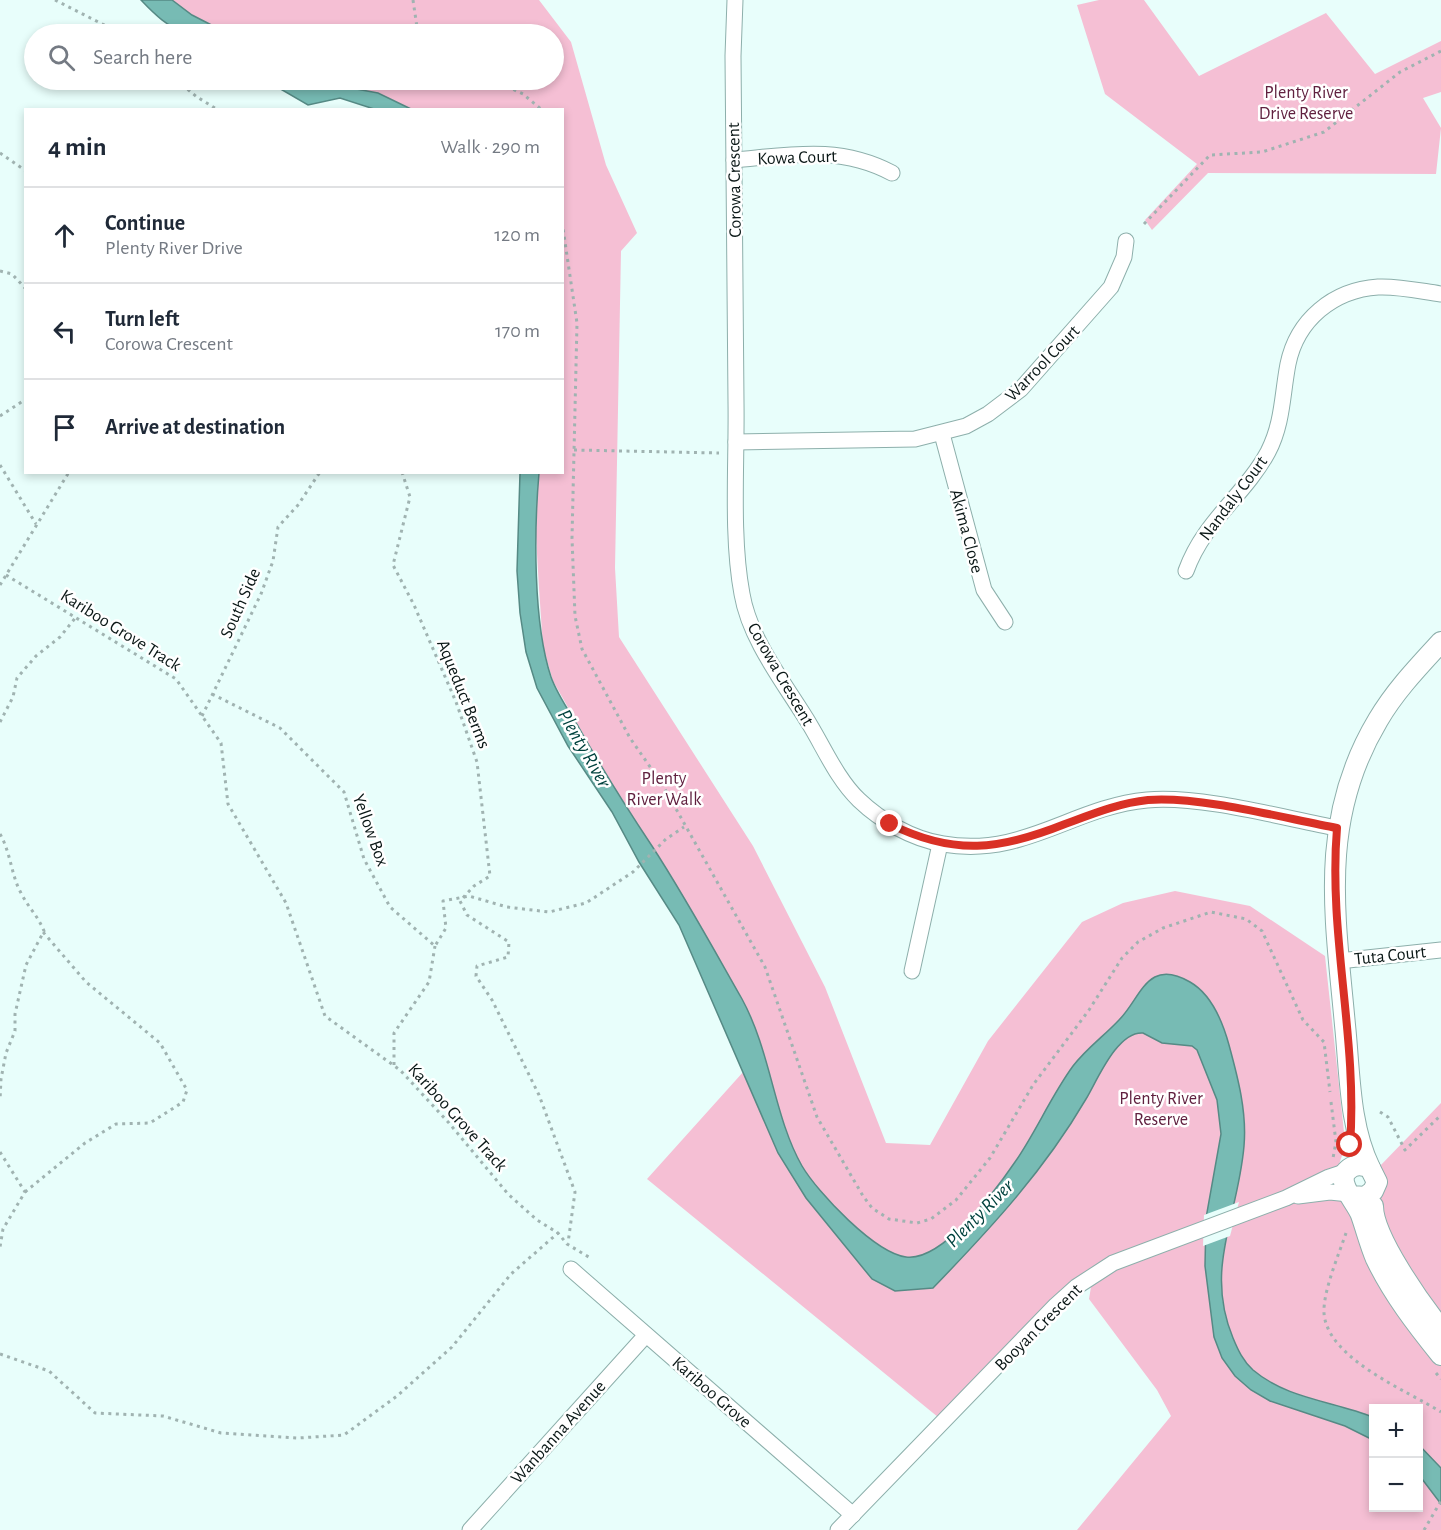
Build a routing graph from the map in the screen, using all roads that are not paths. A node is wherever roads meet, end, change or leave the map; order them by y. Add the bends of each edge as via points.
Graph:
1 (735, 0) edge
2 (734, 160) junction
3 (892, 173) dead end
4 (1126, 242) dead end
5 (1441, 294) edge
6 (942, 434) junction
7 (736, 442) junction
8 (1186, 571) dead end
9 (1005, 622) dead end
10 (1441, 642) edge
11 (1337, 828) junction
12 (940, 844) junction
13 (1441, 950) edge
14 (1339, 961) junction
15 (912, 971) dead end
16 (1353, 1104) junction
17 (1370, 1168) junction
18 (1347, 1171) junction
19 (1373, 1191) junction
20 (1350, 1195) junction
21 (1286, 1198) junction
22 (571, 1269) dead end
23 (1441, 1329) edge
24 (646, 1335) junction
25 (1441, 1355) edge
26 (853, 1515) junction
27 (470, 1530) edge
28 (838, 1530) edge

1 - 2 street, Corowa Crescent
2 - 3 street, Kowa Court via 833,154 864,159
2 - 7 street, Corowa Crescent
4 - 6 street, Warrool Court via 1111,287 1021,389 988,414
5 - 8 street, Nandaly Court via 1395,288 1364,289 1346,294 1317,311 1292,349 1281,419 1268,452 1199,541
6 - 7 street, Warrool Court via 894,441
6 - 9 street, Akima Close via 984,590
7 - 12 street, Corowa Crescent via 740,578 742,597 756,633 855,796 890,824
10 - 11 street via 1400,687 1378,719 1351,778
11 - 12 street, Corowa Crescent via 1209,805 1149,800 1109,808 1009,844
11 - 14 street via 1334,876
12 - 15 street
13 - 14 street, Tuta Court
14 - 16 street
16 - 17 street via 1362,1153
16 - 18 street
17 - 18 street via 1355,1166
17 - 19 street via 1377,1182
18 - 20 street via 1343,1183
18 - 21 street, Booyan Crescent
19 - 20 street via 1361,1198
19 - 23 street via 1376,1222 1411,1288
20 - 21 street, Booyan Crescent via 1330,1192
20 - 25 street via 1391,1289
21 - 26 street, Booyan Crescent via 1138,1253 1094,1274 1056,1305
22 - 24 street, Kariboo Grove
24 - 26 street, Kariboo Grove
24 - 27 street, Wanbanna Avenue
26 - 28 street, Booyan Crescent

